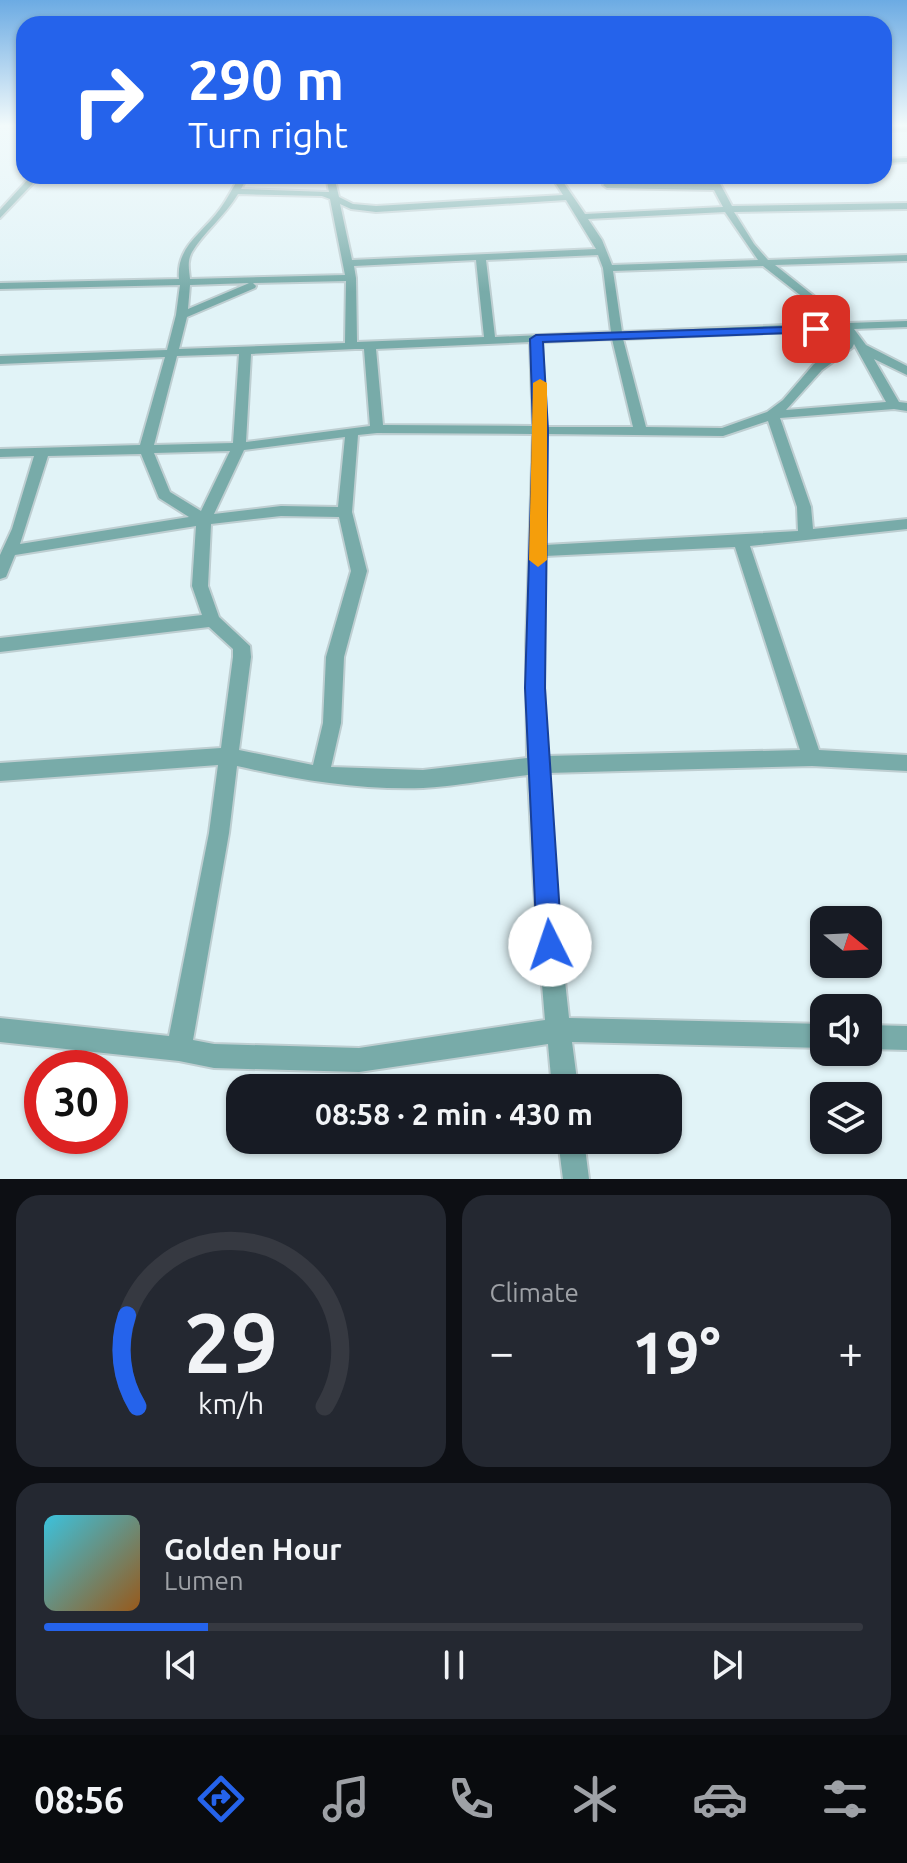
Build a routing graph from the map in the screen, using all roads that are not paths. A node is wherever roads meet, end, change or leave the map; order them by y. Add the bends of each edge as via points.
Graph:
1 (29, 184) edge
2 (239, 184) edge
3 (331, 184) edge
4 (560, 184) edge
5 (608, 184) edge
6 (669, 184) edge
7 (716, 184) edge
8 (717, 187) junction
9 (234, 191) junction
10 (613, 195) dead end
11 (568, 197) junction
12 (334, 200) junction
13 (620, 204) dead end
14 (907, 206) edge
15 (729, 209) junction
16 (626, 214) junction
17 (0, 215) edge
18 (582, 217) junction
19 (599, 252) junction
20 (481, 257) junction
21 (907, 258) edge
22 (347, 263) junction
23 (767, 265) junction
24 (608, 268) junction
25 (351, 278) junction
26 (261, 282) junction
27 (185, 283) junction
28 (0, 286) edge
29 (182, 315) junction
30 (907, 324) edge
31 (847, 328) junction
32 (617, 337) junction
33 (536, 339) junction
34 (490, 340) junction
35 (370, 346) junction
36 (351, 347) junction
37 (862, 348) junction
38 (245, 352) junction
39 (169, 355) junction
40 (0, 360) edge
41 (907, 371) edge
42 (901, 406) edge
43 (772, 415) junction
44 (377, 429) junction
45 (540, 430) junction
46 (641, 432) junction
47 (352, 434) junction
48 (239, 447) junction
49 (146, 449) junction
50 (42, 452) junction
51 (0, 453) edge
52 (345, 512) junction
53 (204, 520) junction
54 (907, 524) edge
55 (806, 535) junction
56 (741, 541) junction
57 (9, 551) junction
58 (538, 551) junction
59 (0, 573) edge
60 (212, 620) junction
61 (0, 645) edge
62 (230, 756) junction
63 (812, 758) junction
64 (907, 763) edge
65 (538, 765) junction
66 (0, 772) edge
67 (320, 775) junction
68 (0, 1030) edge
69 (558, 1030) junction
70 (810, 1036) edge
71 (882, 1037) edge
72 (907, 1038) edge
73 (179, 1049) junction
74 (563, 1074) edge
75 (573, 1154) edge
76 (576, 1179) edge

1 - 17 street
2 - 9 street
3 - 12 street
4 - 11 street
5 - 10 street
6 - 8 street
7 - 8 street
8 - 15 street
9 - 12 street via 324,193
9 - 27 street via 187,252
11 - 12 street via 384,209
11 - 18 street
12 - 22 street
13 - 16 street
14 - 15 street
15 - 16 street
15 - 23 street
16 - 18 street
18 - 19 street
19 - 20 street
19 - 24 street
20 - 22 street
20 - 34 street
21 - 23 street
22 - 25 street
23 - 24 street
23 - 31 street via 823,303
24 - 32 street
25 - 26 street
25 - 36 street
26 - 27 street
26 - 29 street
27 - 28 street
27 - 29 street
29 - 39 street
30 - 31 street
31 - 32 street
31 - 37 street
31 - 43 street via 848,346 818,367
32 - 33 street
32 - 46 street
33 - 34 street
33 - 45 street
34 - 35 street
35 - 36 street
35 - 44 street
36 - 38 street
37 - 41 street
37 - 42 street
38 - 39 street
38 - 48 street
39 - 40 street
39 - 49 street
42 - 43 street
43 - 46 street via 723,432
43 - 55 street via 804,507
44 - 45 street
44 - 47 street
45 - 46 street
45 - 58 street
47 - 48 street
47 - 52 street
48 - 49 street
48 - 53 street
49 - 50 street
49 - 53 street via 164,495
50 - 51 street
50 - 57 street
52 - 53 street via 281,511
52 - 67 street via 359,571 335,657 332,723
53 - 57 street
53 - 60 street via 200,586
54 - 55 street
55 - 56 street
56 - 58 street
56 - 63 street
57 - 59 street
58 - 65 street
60 - 61 street
60 - 62 street via 241,646
62 - 66 street
62 - 67 street
62 - 73 street
63 - 64 street
63 - 65 street
65 - 67 street via 423,779
65 - 69 street
68 - 73 street
69 - 70 street
69 - 73 street via 359,1060 214,1056
69 - 74 street
71 - 72 street
75 - 76 street

